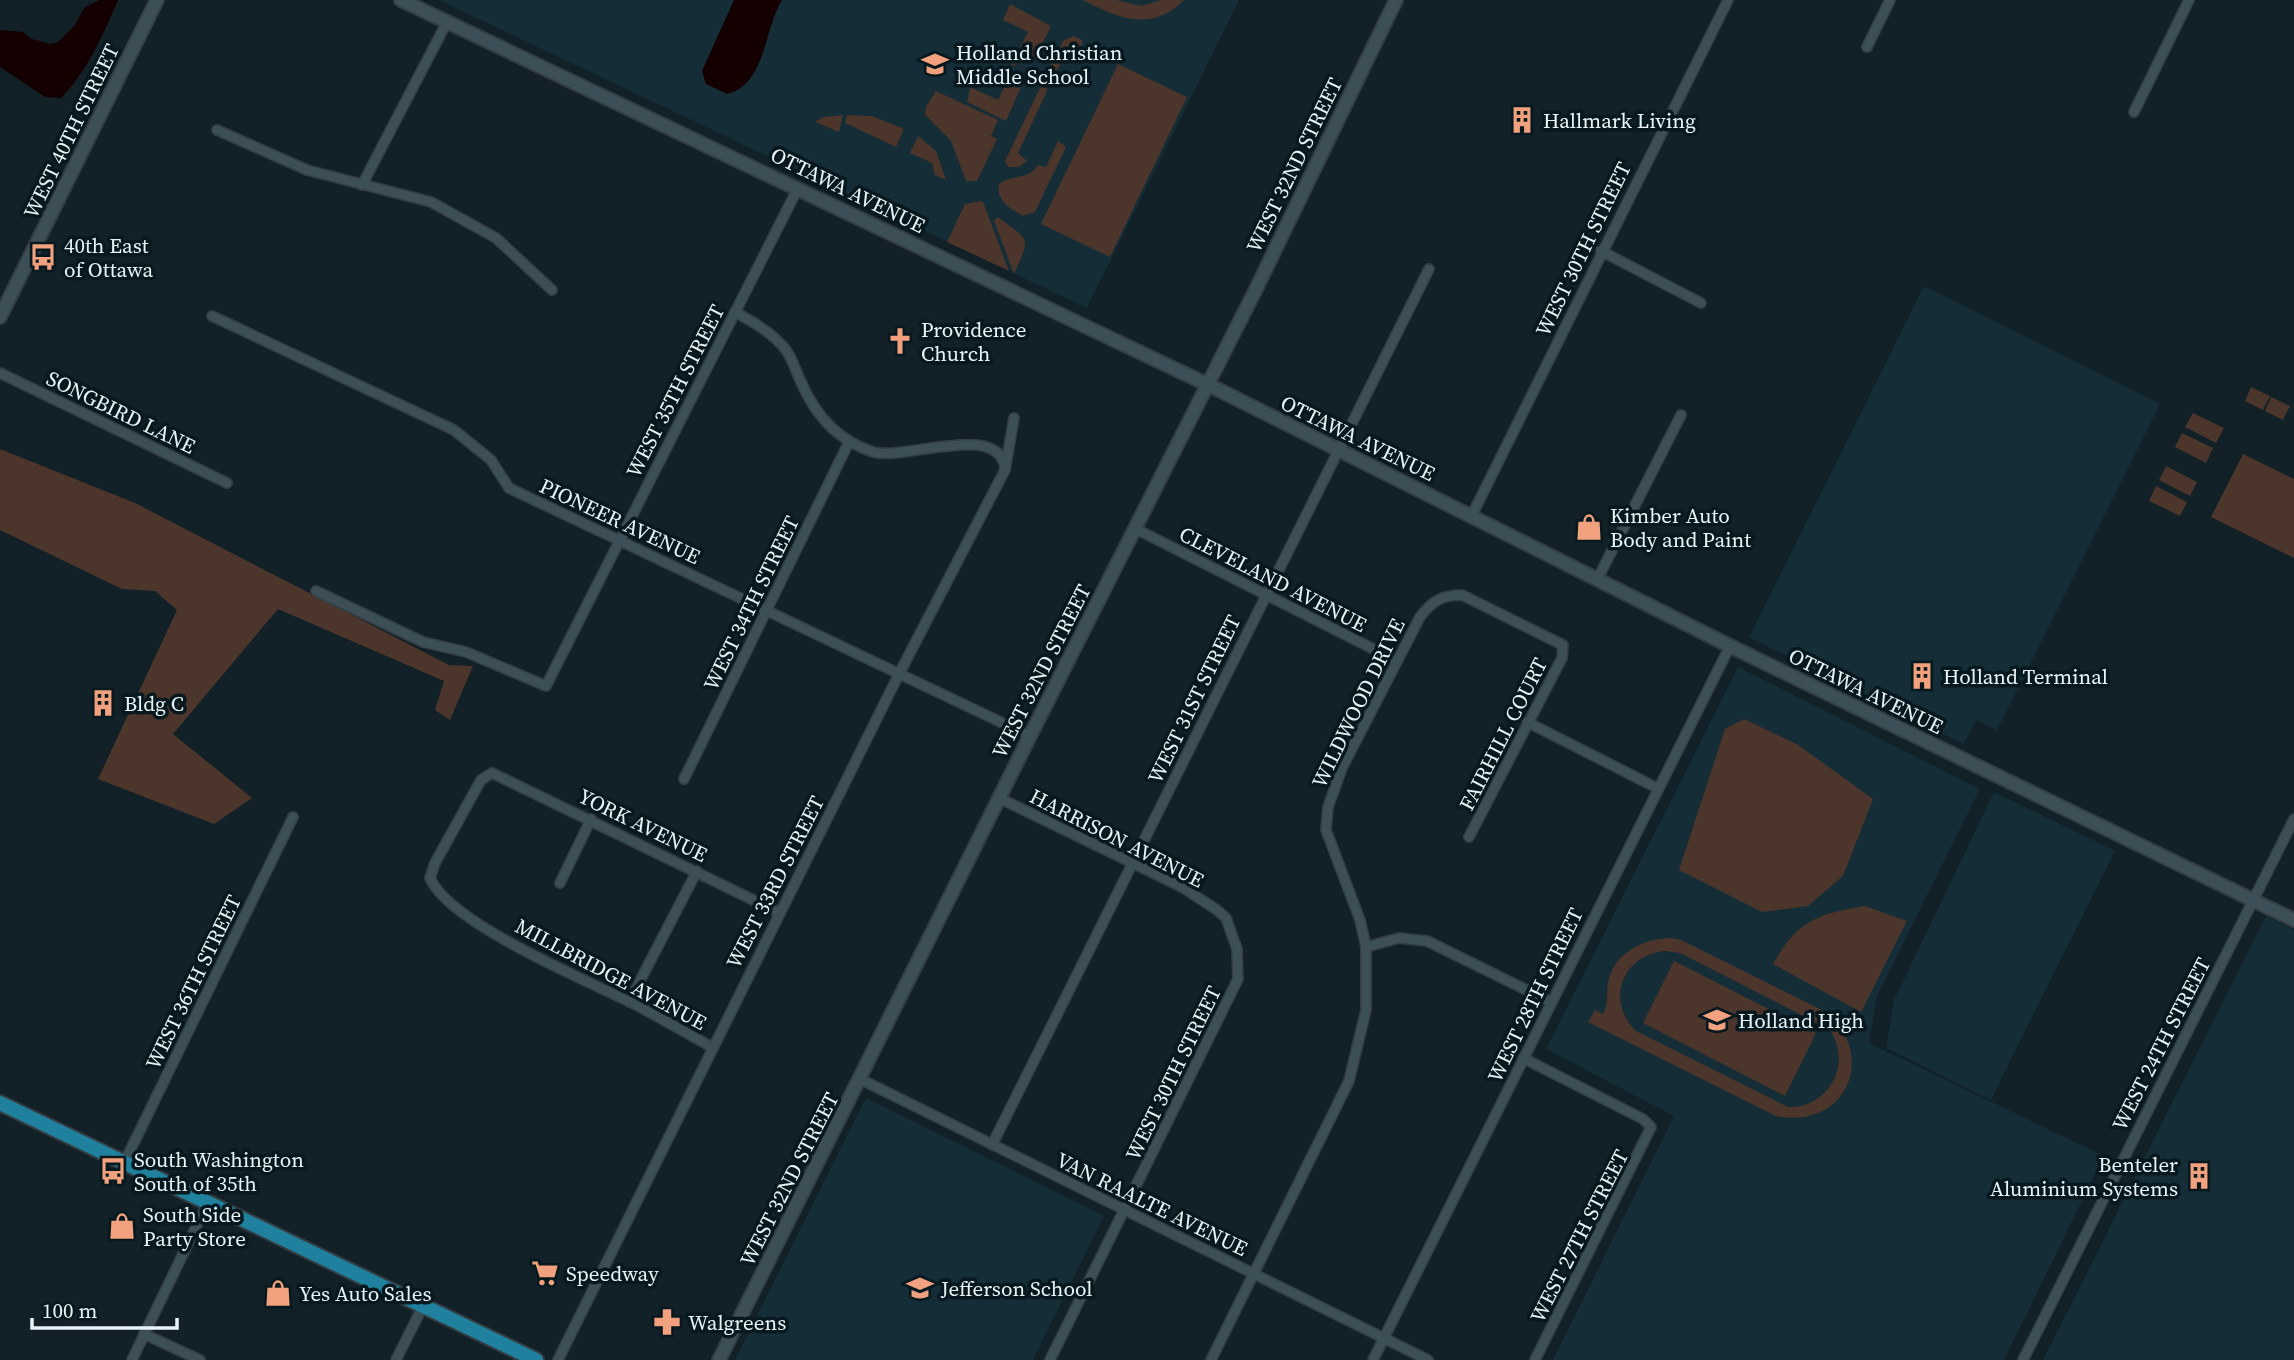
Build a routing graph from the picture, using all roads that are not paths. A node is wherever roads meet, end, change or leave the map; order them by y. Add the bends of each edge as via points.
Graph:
1 (157, 0) edge
2 (401, 0) edge
3 (1396, 0) edge
4 (1727, 0) edge
5 (1890, 0) edge
6 (2189, 0) edge
7 (447, 22) junction
8 (1867, 47) dead end
9 (2134, 112) dead end
10 (217, 130) dead end
11 (362, 185) junction
12 (798, 188) junction
13 (1601, 251) junction
14 (1429, 269) dead end
15 (552, 290) dead end
16 (1701, 303) dead end
17 (735, 312) junction
18 (212, 316) dead end
19 (0, 317) edge
20 (0, 373) edge
21 (1208, 385) junction
22 (1681, 415) dead end
23 (1014, 418) dead end
24 (849, 442) junction
25 (1338, 450) junction
26 (1005, 470) junction
27 (227, 483) dead end
28 (1472, 515) junction
29 (1136, 529) junction
30 (620, 540) junction
31 (1598, 579) junction
32 (316, 591) dead end
33 (1265, 595) junction
34 (768, 608) junction
35 (1563, 645) joint
36 (1730, 646) junction
37 (1395, 660) junction
38 (900, 674) junction
39 (1527, 722) junction
40 (1030, 736) junction
41 (684, 779) dead end
42 (1657, 788) junction
43 (999, 798) junction
44 (293, 817) dead end
45 (591, 819) junction
46 (2294, 819) edge
47 (1469, 837) dead end
48 (1132, 864) junction
49 (697, 871) junction
50 (430, 878) joint
51 (560, 883) dead end
52 (2252, 899) junction
53 (780, 913) junction
54 (2294, 920) edge
55 (1366, 947) junction
56 (1237, 949) joint
57 (629, 1002) junction
58 (1551, 1002) junction
59 (712, 1047) junction
60 (1523, 1058) junction
61 (860, 1079) junction
62 (0, 1103) edge
63 (992, 1145) junction
64 (124, 1163) junction
65 (208, 1202) junction
66 (1125, 1211) junction
67 (1254, 1274) junction
68 (423, 1307) junction
69 (144, 1334) junction
70 (1384, 1338) junction
71 (132, 1360) edge
72 (200, 1360) edge
73 (396, 1360) edge
74 (536, 1360) edge
75 (558, 1360) edge
76 (719, 1360) edge
77 (1050, 1360) edge
78 (1211, 1360) edge
79 (1373, 1360) edge
80 (1428, 1360) edge
81 (1535, 1360) edge
82 (2022, 1360) edge

1 - 19 street, WEST 40TH STREET
2 - 7 street, OTTAWA AVENUE
3 - 21 street, WEST 32ND STREET
4 - 13 street, WEST 30TH STREET
5 - 8 street
6 - 9 street
7 - 11 street
7 - 12 street, OTTAWA AVENUE
10 - 11 street via 282,161
11 - 15 street via 431,202 477,225
12 - 17 street, WEST 35TH STREET
12 - 21 street, OTTAWA AVENUE
13 - 16 street
13 - 28 street, WEST 30TH STREET
14 - 25 street, WEST 31ST STREET
17 - 24 street via 764,329 786,351 817,413
17 - 30 street, WEST 35TH STREET
18 - 30 street, PIONEER AVENUE via 454,430 491,460 509,488
20 - 27 street, SONGBIRD LANE
21 - 25 street, OTTAWA AVENUE
21 - 29 street, WEST 32ND STREET
22 - 31 street
23 - 26 street, WEST 33RD STREET
24 - 26 street via 884,454 983,446 1004,460
24 - 34 street, WEST 34TH STREET
25 - 28 street, OTTAWA AVENUE
25 - 33 street, WEST 31ST STREET
26 - 38 street, WEST 33RD STREET
28 - 31 street, OTTAWA AVENUE
29 - 33 street, CLEVELAND AVENUE
29 - 40 street, WEST 32ND STREET
30 - 32 street, WEST 35TH STREET via 546,686 466,652 423,642
30 - 34 street, PIONEER AVENUE
31 - 36 street, OTTAWA AVENUE
33 - 37 street, CLEVELAND AVENUE
33 - 48 street, WEST 31ST STREET
34 - 38 street, PIONEER AVENUE
34 - 41 street, WEST 34TH STREET
35 - 37 street, WILDWOOD DRIVE via 1462,595 1445,596 1420,617
35 - 39 street, FAIRHILL COURT via 1562,658
36 - 42 street, WEST 28TH STREET
36 - 52 street, OTTAWA AVENUE
37 - 55 street, WILDWOOD DRIVE via 1328,807 1326,830
38 - 40 street, PIONEER AVENUE
38 - 53 street, WEST 33RD STREET
39 - 42 street
39 - 47 street, FAIRHILL COURT
40 - 43 street, WEST 32ND STREET
42 - 58 street, WEST 28TH STREET
43 - 48 street, HARRISON AVENUE
43 - 61 street, WEST 32ND STREET
44 - 64 street, WEST 36TH STREET
45 - 49 street, YORK AVENUE
45 - 50 street, YORK AVENUE via 489,773
45 - 51 street
46 - 52 street, WEST 24TH STREET
48 - 56 street, HARRISON AVENUE via 1182,887 1217,910 1226,918
48 - 63 street, WEST 31ST STREET
49 - 53 street, YORK AVENUE
49 - 57 street
50 - 57 street, MILLBRIDGE AVENUE via 441,896 511,943
52 - 54 street, OTTAWA AVENUE
52 - 82 street, WEST 24TH STREET
53 - 59 street, WEST 33RD STREET
55 - 58 street via 1399,938 1427,941
55 - 67 street, WILDWOOD DRIVE via 1366,1010 1349,1081
56 - 66 street, WEST 30TH STREET via 1238,979
57 - 59 street, MILLBRIDGE AVENUE
58 - 60 street, WEST 28TH STREET
59 - 75 street, WEST 33RD STREET
60 - 70 street, WEST 28TH STREET
60 - 81 street, WEST 27TH STREET via 1651,1127
61 - 63 street, VAN RAALTE AVENUE
61 - 76 street, WEST 32ND STREET
62 - 64 main road
63 - 66 street, VAN RAALTE AVENUE
64 - 65 main road
65 - 68 main road
65 - 69 street
66 - 67 street, VAN RAALTE AVENUE
66 - 77 street, WEST 30TH STREET
67 - 70 street, VAN RAALTE AVENUE
67 - 78 street, WILDWOOD DRIVE
68 - 73 street
68 - 74 main road
69 - 71 street
69 - 72 street
70 - 79 street, WEST 28TH STREET
70 - 80 street, VAN RAALTE AVENUE

